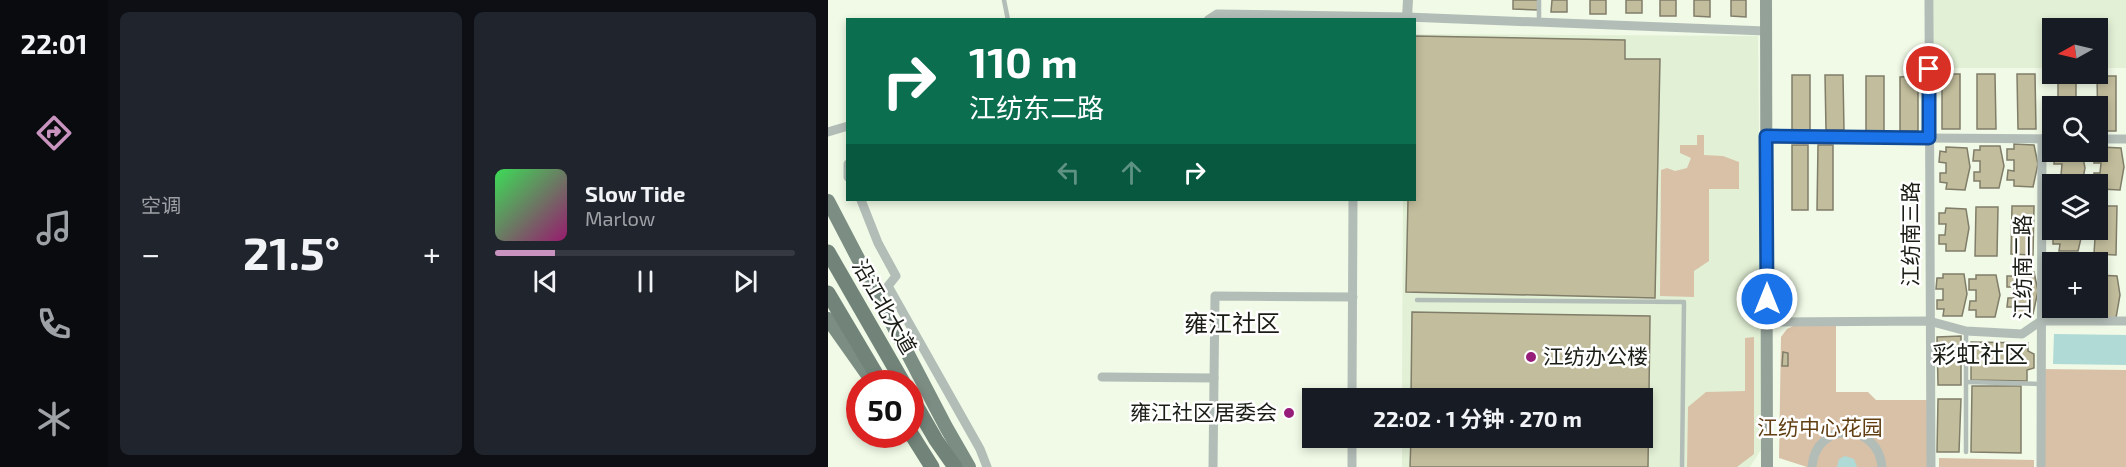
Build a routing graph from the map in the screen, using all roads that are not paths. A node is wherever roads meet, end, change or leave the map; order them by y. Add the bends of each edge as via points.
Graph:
1 (1004, 0) edge
2 (1401, 0) edge
3 (1408, 0) edge
4 (1539, 0) edge
5 (1766, 0) edge
6 (1929, 0) edge
7 (1404, 17) junction
8 (1008, 18) edge
9 (1211, 18) edge
10 (1373, 18) edge
11 (1539, 22) junction
12 (1765, 31) junction
13 (846, 127) edge
14 (828, 132) edge
15 (1766, 136) junction
16 (1929, 138) junction
17 (2042, 139) edge
18 (2108, 139) edge
19 (2126, 140) edge
20 (2046, 162) edge
21 (828, 201) edge
22 (861, 201) edge
23 (1353, 201) edge
24 (828, 252) edge
25 (828, 293) edge
26 (1353, 297) junction
27 (1417, 300) dead end
28 (828, 319) edge
29 (1929, 321) junction
30 (2041, 321) junction
31 (2126, 321) edge
32 (1767, 322) junction
33 (1966, 331) junction
34 (864, 370) edge
35 (874, 370) edge
36 (896, 370) edge
37 (1102, 377) dead end
38 (1214, 378) junction
39 (1966, 382) junction
40 (2041, 384) junction
41 (1352, 388) edge
42 (924, 419) edge
43 (920, 448) edge
44 (1352, 448) edge
45 (1966, 452) dead end
46 (932, 467) edge
47 (955, 467) edge
48 (969, 467) edge
49 (987, 467) edge
50 (1213, 467) edge
51 (1352, 467) edge
52 (1682, 467) edge
53 (1767, 467) edge
54 (1812, 467) edge
55 (1882, 467) edge
56 (1932, 467) edge
57 (2041, 467) edge

1 - 8 lane
2 - 7 street
3 - 7 street
4 - 11 lane
5 - 12 main road
6 - 16 street, 江纺南三路
7 - 10 street
7 - 11 street
9 - 10 street via 1217,14
11 - 12 street
12 - 15 main road
13 - 14 street
15 - 16 street
15 - 32 main road
16 - 17 street
16 - 29 street, 江纺南三路
18 - 19 street
20 - 30 street, 江纺南二路
21 - 48 main road
22 - 49 street via 896,276 888,286
23 - 26 street
24 - 36 highway, 沿江北大道
25 - 35 highway, 沿江北大道
26 - 38 street via 1215,296
26 - 41 street
27 - 52 lane via 1684,302
28 - 34 main road
29 - 32 street
29 - 33 street
29 - 56 street, 江纺南三路
30 - 31 street
30 - 33 street via 2022,334
30 - 40 street, 江纺南二路
32 - 53 main road
33 - 39 lane
37 - 38 street
38 - 50 street
39 - 40 lane
39 - 45 lane
40 - 57 street, 江纺南二路
42 - 47 highway
43 - 46 highway
44 - 51 street
54 - 55 street via 1824,440 1846,432 1869,439 1877,448

